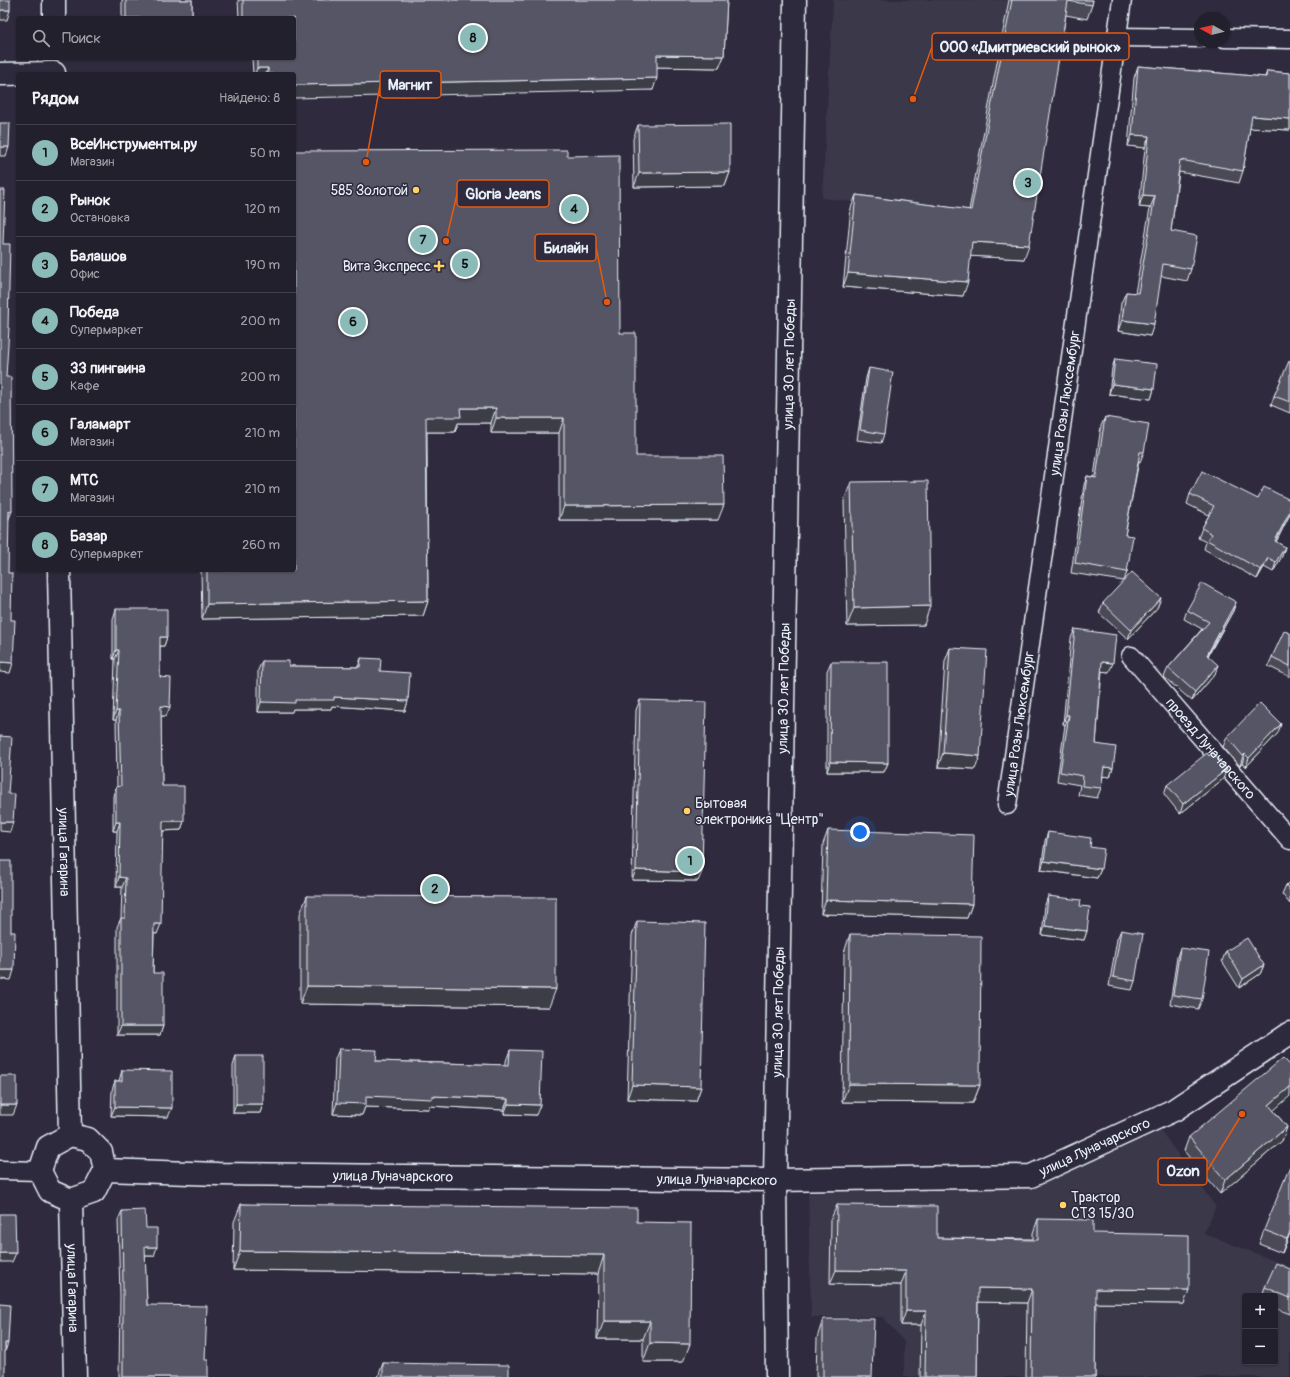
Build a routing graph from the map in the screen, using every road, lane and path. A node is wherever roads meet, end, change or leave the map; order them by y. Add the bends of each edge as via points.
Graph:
1 (54, 0) edge
2 (795, 0) edge
3 (1122, 0) edge
4 (54, 16) edge
5 (1117, 37) junction
6 (1194, 38) edge
7 (1230, 38) edge
8 (1290, 39) edge
9 (54, 68) edge
10 (16, 72) edge
11 (18, 72) edge
12 (0, 74) edge
13 (59, 572) edge
14 (1131, 656) dead end
15 (1007, 805) dead end
16 (1290, 840) edge
17 (1290, 1033) edge
18 (70, 1135) junction
19 (0, 1170) edge
20 (105, 1170) junction
21 (40, 1171) junction
22 (775, 1180) junction
23 (71, 1200) junction
24 (75, 1377) edge
25 (777, 1377) edge

1 - 4 street
2 - 22 street, улица 30 лет Победы
3 - 5 street, улица Розы Люксембург
5 - 6 street
5 - 15 street, улица Розы Люксембург
7 - 8 street
9 - 11 street
10 - 12 street
13 - 18 street, улица Гагарина
14 - 16 street, проезд Луначарского
17 - 22 street, улица Луначарского via 1174,1110 1032,1176
18 - 20 street via 88,1139 101,1152
18 - 21 street via 48,1146
19 - 21 street
20 - 22 street, улица Луначарского via 218,1174
20 - 23 street via 94,1192
21 - 23 street via 50,1191
22 - 25 street, улица 30 лет Победы
23 - 24 street, улица Гагарина

